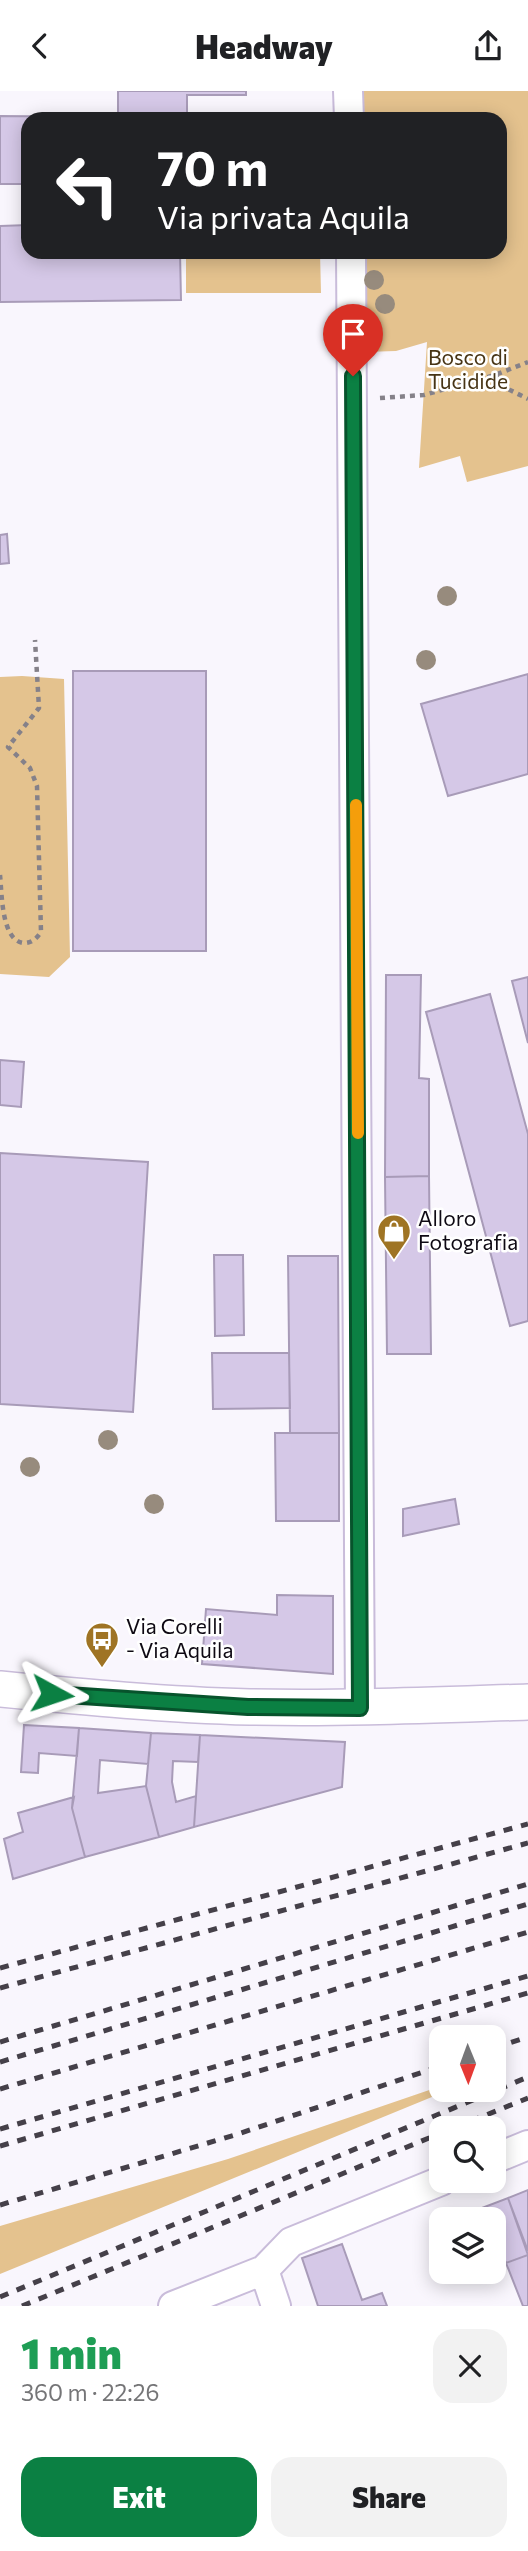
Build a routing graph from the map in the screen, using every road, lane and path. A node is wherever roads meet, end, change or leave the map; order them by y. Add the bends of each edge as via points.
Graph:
1 (348, 91) edge
2 (349, 112) edge
3 (351, 259) edge
4 (528, 362) edge
5 (495, 375) junction
6 (528, 399) edge
7 (354, 400) junction
8 (35, 640) dead end
9 (0, 874) edge
10 (0, 1689) edge
11 (361, 1695) junction
12 (528, 1702) edge
13 (528, 2145) edge
14 (506, 2154) edge
15 (429, 2186) edge
16 (264, 2270) junction
17 (173, 2306) edge
18 (276, 2306) edge

1 - 2 street
3 - 7 street
4 - 5 path
5 - 6 path via 508,390
5 - 7 path via 424,395
7 - 11 street
8 - 9 path via 39,708 8,747 30,768 37,786 41,932 36,939 15,941 8,933
10 - 11 street via 196,1705
11 - 12 street
13 - 14 street
15 - 16 street via 291,2242
16 - 17 street
16 - 18 street

